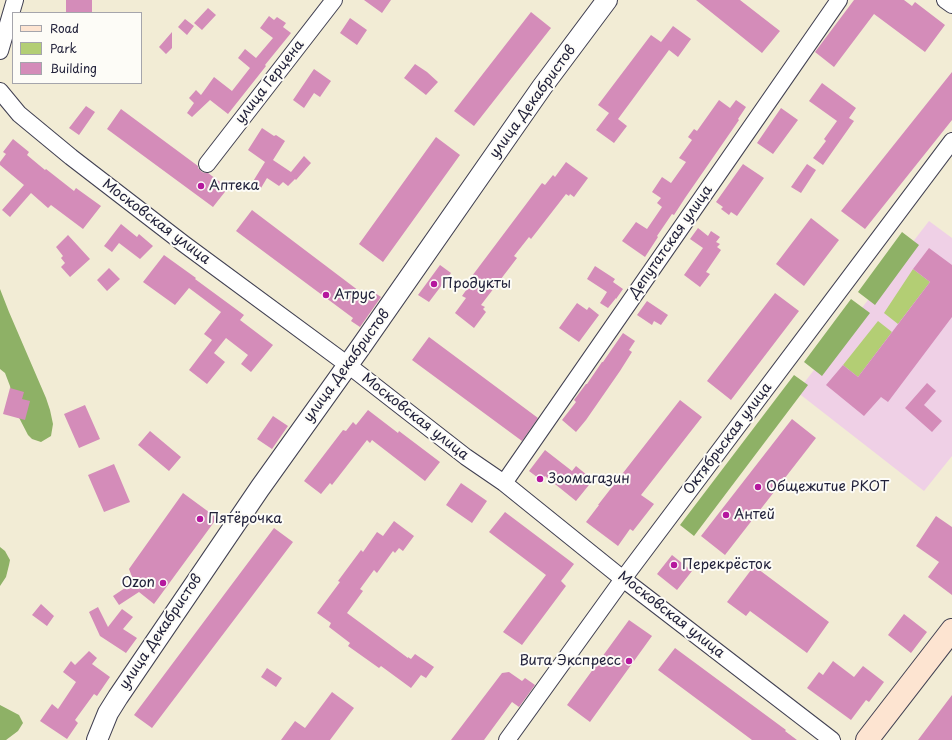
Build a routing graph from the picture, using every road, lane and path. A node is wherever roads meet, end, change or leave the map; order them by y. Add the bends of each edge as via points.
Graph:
1 (15, 0) edge
2 (334, 0) edge
3 (607, 0) edge
4 (838, 0) edge
5 (945, 0) edge
6 (952, 5) edge
7 (0, 51) edge
8 (0, 91) edge
9 (952, 141) edge
10 (207, 164) dead end
11 (348, 365) junction
12 (504, 483) junction
13 (623, 578) junction
14 (952, 630) edge
15 (97, 740) edge
16 (507, 740) edge
17 (832, 740) edge
18 (867, 740) edge

1 - 7 street
2 - 10 street, улица Герцена
3 - 11 street, улица Декабристов via 542,87
4 - 12 street, Депутатская улица
5 - 6 street
8 - 11 street, Московская улица via 19,114 71,157
9 - 13 street, Октябрьская улица
11 - 12 street, Московская улица via 466,457
11 - 15 street, улица Декабристов via 260,488 118,697
12 - 13 street, Московская улица
13 - 16 street, Октябрьская улица
13 - 17 street, Московская улица
14 - 18 main road

